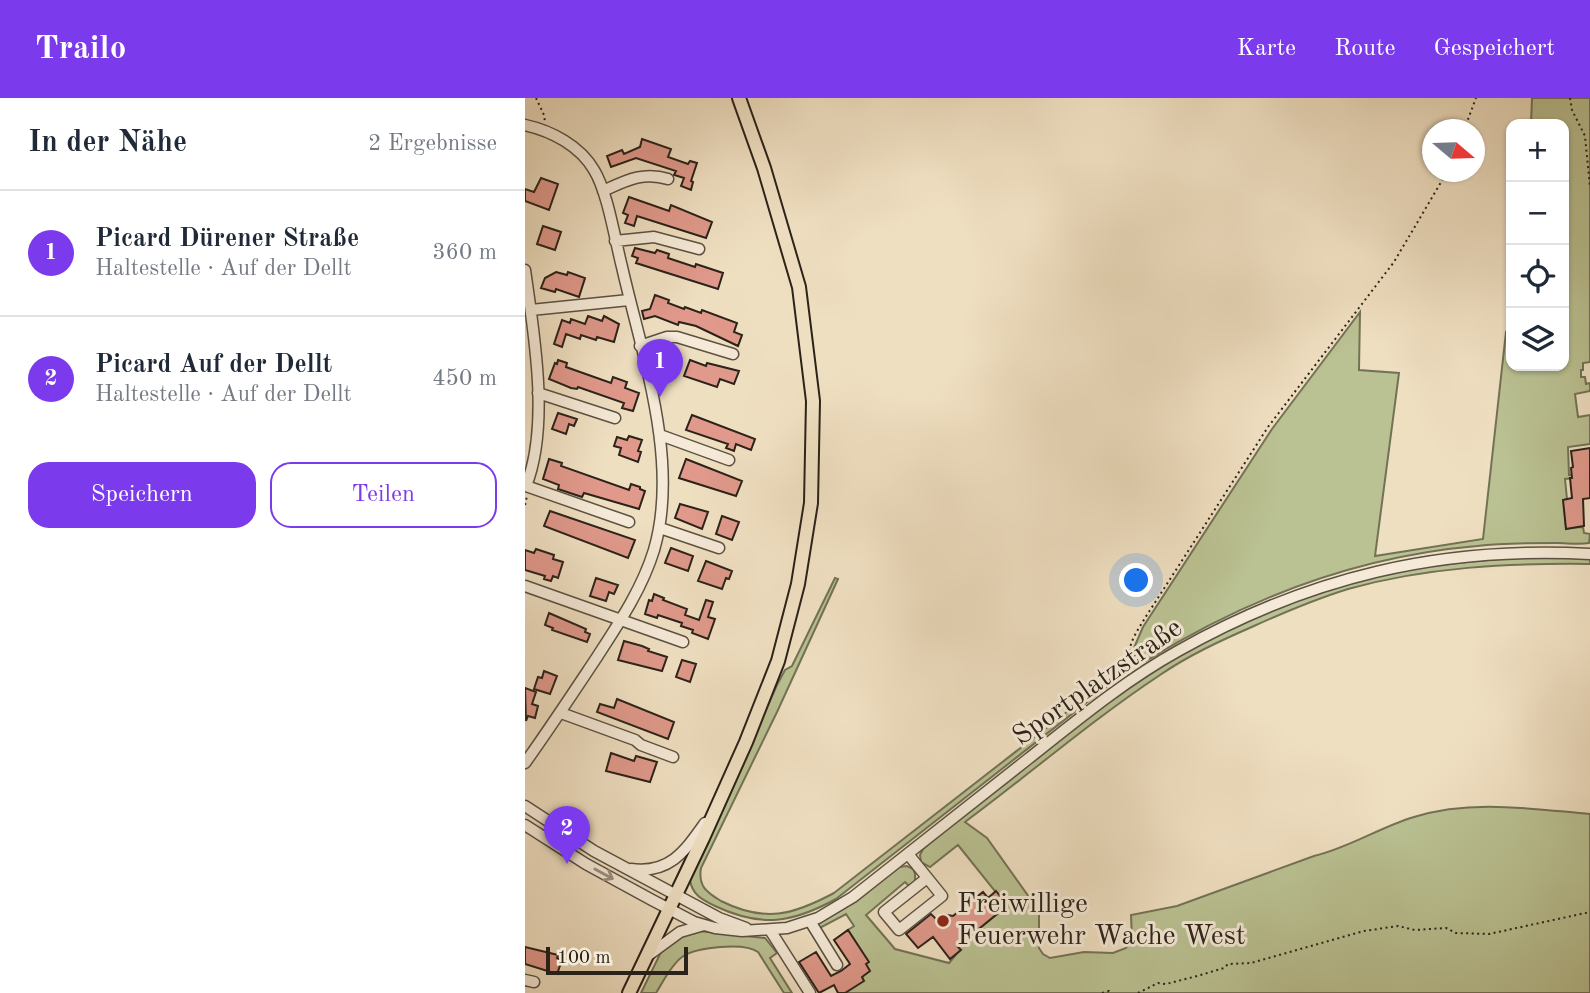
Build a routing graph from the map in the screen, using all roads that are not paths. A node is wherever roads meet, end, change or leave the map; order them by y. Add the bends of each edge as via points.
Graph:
1 (739, 98) edge
2 (525, 125) edge
3 (668, 179) dead end
4 (603, 191) junction
5 (615, 241) junction
6 (699, 249) dead end
7 (525, 270) edge
8 (629, 300) junction
9 (531, 310) junction
10 (640, 346) junction
11 (733, 355) dead end
12 (538, 393) junction
13 (615, 418) dead end
14 (660, 435) junction
15 (729, 460) dead end
16 (629, 522) dead end
17 (660, 528) junction
18 (719, 548) dead end
19 (1590, 554) edge
20 (525, 586) edge
21 (621, 621) junction
22 (683, 642) dead end
23 (561, 713) junction
24 (673, 757) dead end
25 (525, 763) edge
26 (525, 806) edge
27 (716, 809) junction
28 (525, 825) edge
29 (908, 854) junction
30 (623, 868) junction
31 (927, 878) junction
32 (674, 894) junction
33 (667, 909) junction
34 (810, 921) junction
35 (704, 925) junction
36 (754, 930) junction
37 (770, 930) junction
38 (645, 959) junction
39 (837, 965) dead end
40 (629, 993) edge
41 (810, 993) edge

1 - 27 main road via 799,287 813,401 813,465 806,539 789,623 778,661
2 - 4 street via 571,145 595,171
3 - 4 street via 642,176
4 - 5 street
5 - 6 street via 654,237
5 - 8 street
7 - 9 street
8 - 9 street
8 - 10 street
9 - 12 street
10 - 11 street via 677,337
10 - 14 street
12 - 13 street
12 - 16 street via 534,458 526,486
14 - 15 street
14 - 17 street via 664,483
17 - 18 street
17 - 21 street via 646,573
19 - 29 street, Sportplatzstraße via 1556,551 1416,563 1307,591 1235,621 1139,675
20 - 21 street
21 - 22 street
21 - 23 street
23 - 24 street
23 - 25 street
26 - 30 street, Sportplatzstraße
27 - 30 street via 689,846 669,863 648,870
27 - 32 main road
28 -> 33 street, Sportplatzstraße
29 - 31 street
29 - 34 street, Sportplatzstraße via 853,897
30 - 32 street, Sportplatzstraße
31 - 31 street via 942,896 899,930 884,912
32 - 33 main road
32 - 36 street, Sportplatzstraße
33 - 35 street, Sportplatzstraße
33 - 38 main road
34 - 37 street, Sportplatzstraße
34 - 39 street
35 - 36 street, Sportplatzstraße
35 - 38 street, Sportplatzstraße via 669,938
36 - 37 street, Sportplatzstraße
37 - 41 street
38 - 40 main road

